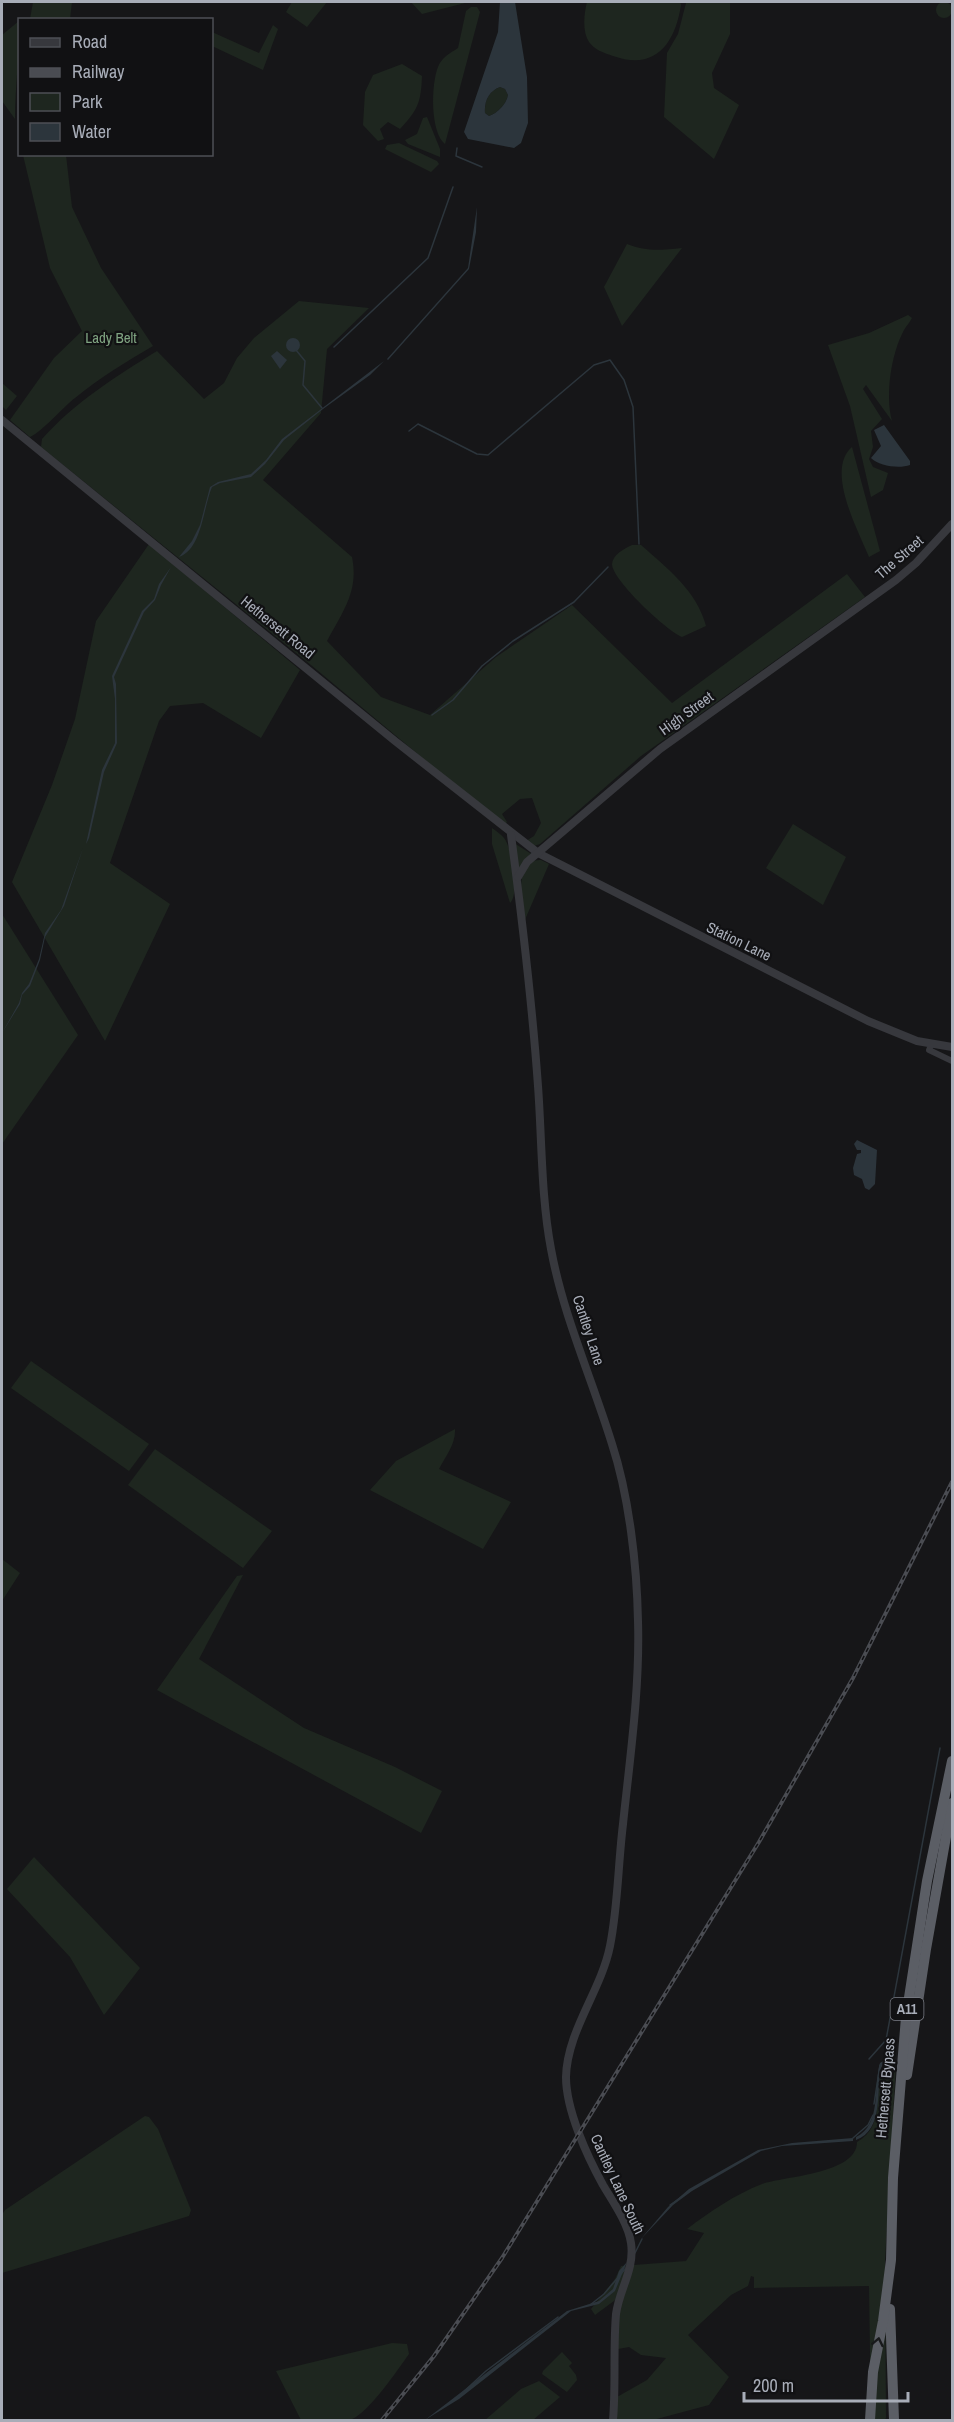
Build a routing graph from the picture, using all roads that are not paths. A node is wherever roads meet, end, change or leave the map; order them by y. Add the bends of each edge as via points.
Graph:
1 (2, 420) edge
2 (952, 524) edge
3 (859, 606) joint
4 (511, 835) junction
5 (538, 853) junction
6 (517, 878) junction
7 (931, 1045) junction
8 (952, 1047) edge
9 (952, 1061) edge
10 (952, 1761) edge
11 (627, 1787) joint
12 (952, 1803) edge
13 (613, 2421) edge
14 (870, 2421) edge
15 (894, 2421) edge

1 - 4 street, Hethersett Road
2 - 3 street, The Street via 916,563
3 - 5 street, High Street via 660,749
4 - 5 street, Hethersett Road
4 - 6 street, Cantley Lane
5 - 6 street
5 - 7 street, Station Lane via 868,1021
6 - 11 street, Cantley Lane via 551,1250 613,1447 631,1541 638,1653
7 - 8 street, Station Lane
7 - 9 street, Station Lane via 929,1050
14 -> 10 highway, Hethersett Bypass / A11 via 873,2372 891,2260 906,2017 927,1881
11 - 13 street, Cantley Lane South via 614,1926 604,1968 570,2054 566,2082 581,2136 628,2232 631,2248 630,2269 616,2311
12 - 15 highway, Hethersett Bypass / A11 via 904,2094 890,2291

